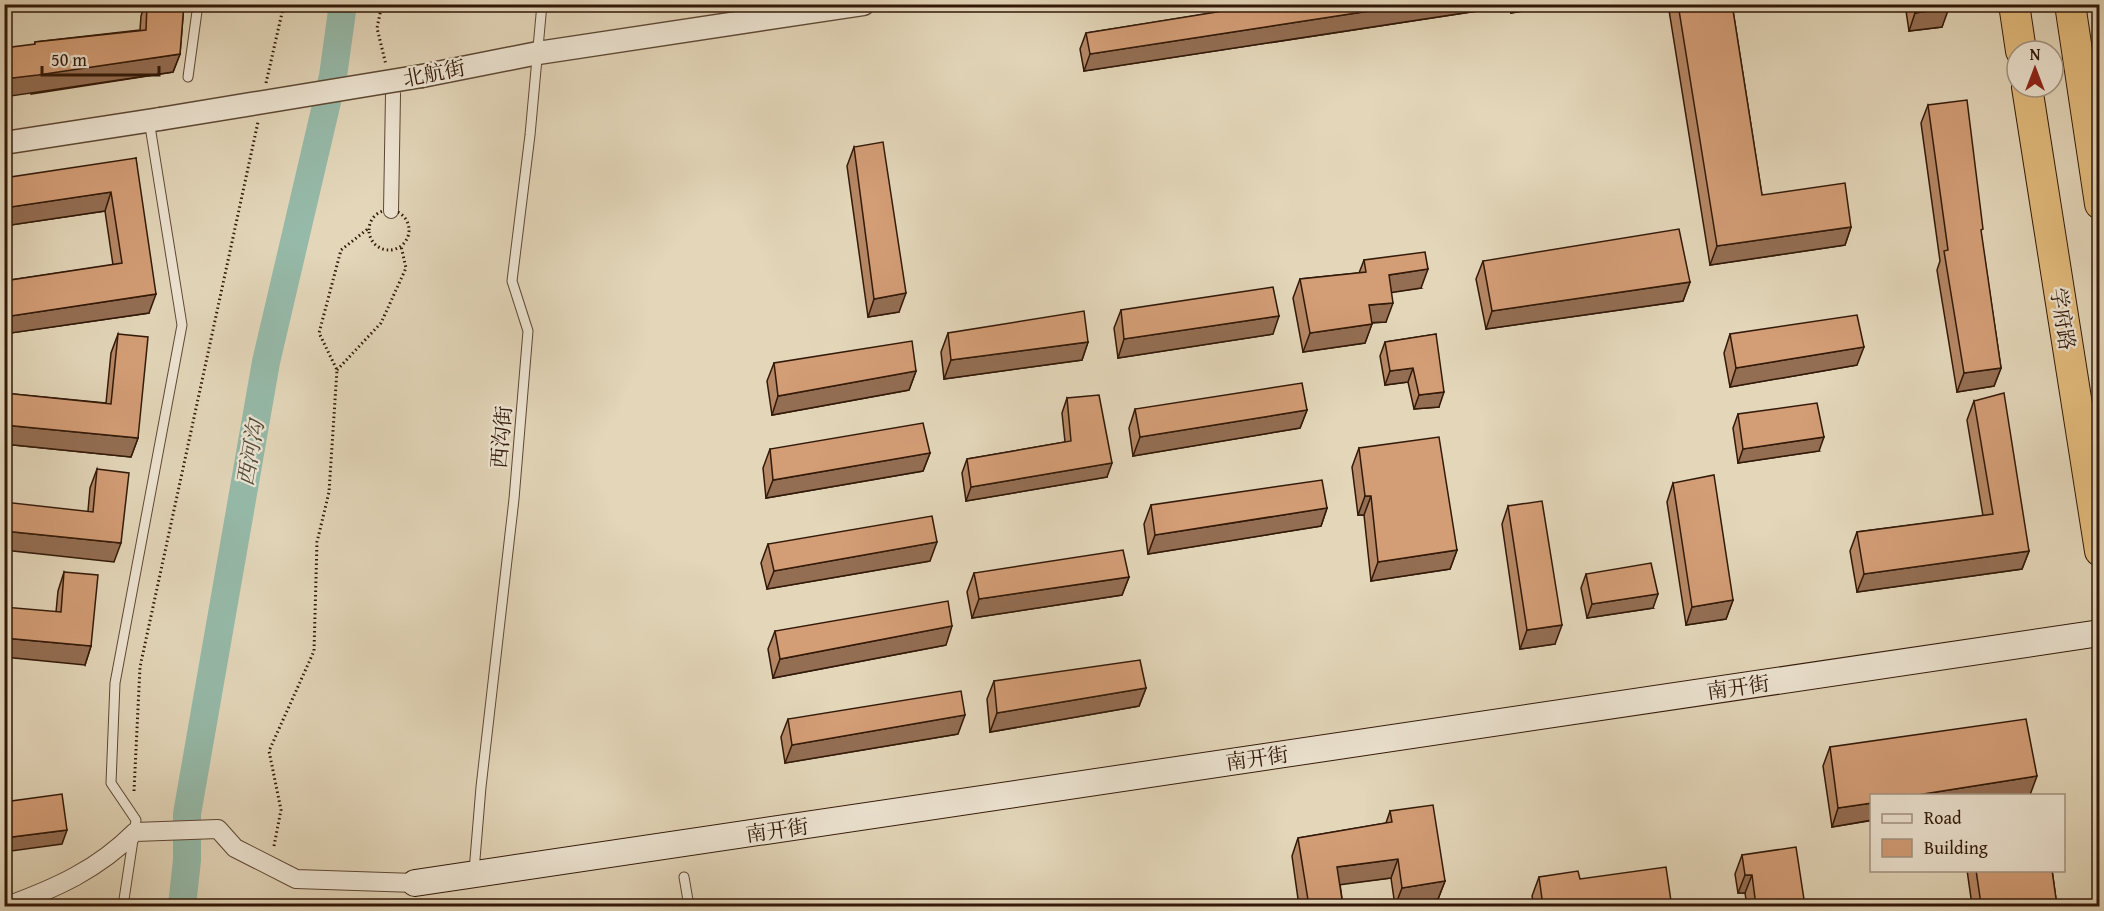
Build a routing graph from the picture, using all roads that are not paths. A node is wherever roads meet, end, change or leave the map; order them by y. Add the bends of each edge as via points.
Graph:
1 (198, 4) edge
2 (542, 4) edge
3 (863, 4) edge
4 (2014, 4) edge
5 (2070, 4) edge
6 (2019, 39) edge
7 (538, 53) junction
8 (188, 77) dead end
9 (393, 94) road end
10 (2029, 99) edge
11 (155, 119) junction
12 (4, 143) edge
13 (2100, 204) edge
14 (391, 211) road end
15 (2100, 551) edge
16 (2100, 633) edge
17 (135, 832) junction
18 (474, 875) junction
19 (684, 877) dead end
20 (415, 883) joint
21 (7, 906) edge
22 (123, 906) edge
23 (689, 906) edge

1 - 8 lane
2 - 7 lane, 西沟街
3 - 7 street, 北航街
4 - 6 highway
5 - 13 highway
7 - 11 street, 北航街, bridge
7 - 18 lane, 西沟街 via 512,281 528,331
9 - 14 street
10 - 15 highway, 学府路
11 - 12 street, 北航街
11 - 17 lane via 182,325 115,682 111,783 136,820
16 - 18 main road, 南开街
17 - 20 street via 218,830 235,848 296,879
17 - 21 street via 110,856 78,875
17 - 22 lane
18 - 20 main road, 南开街
19 - 23 lane

